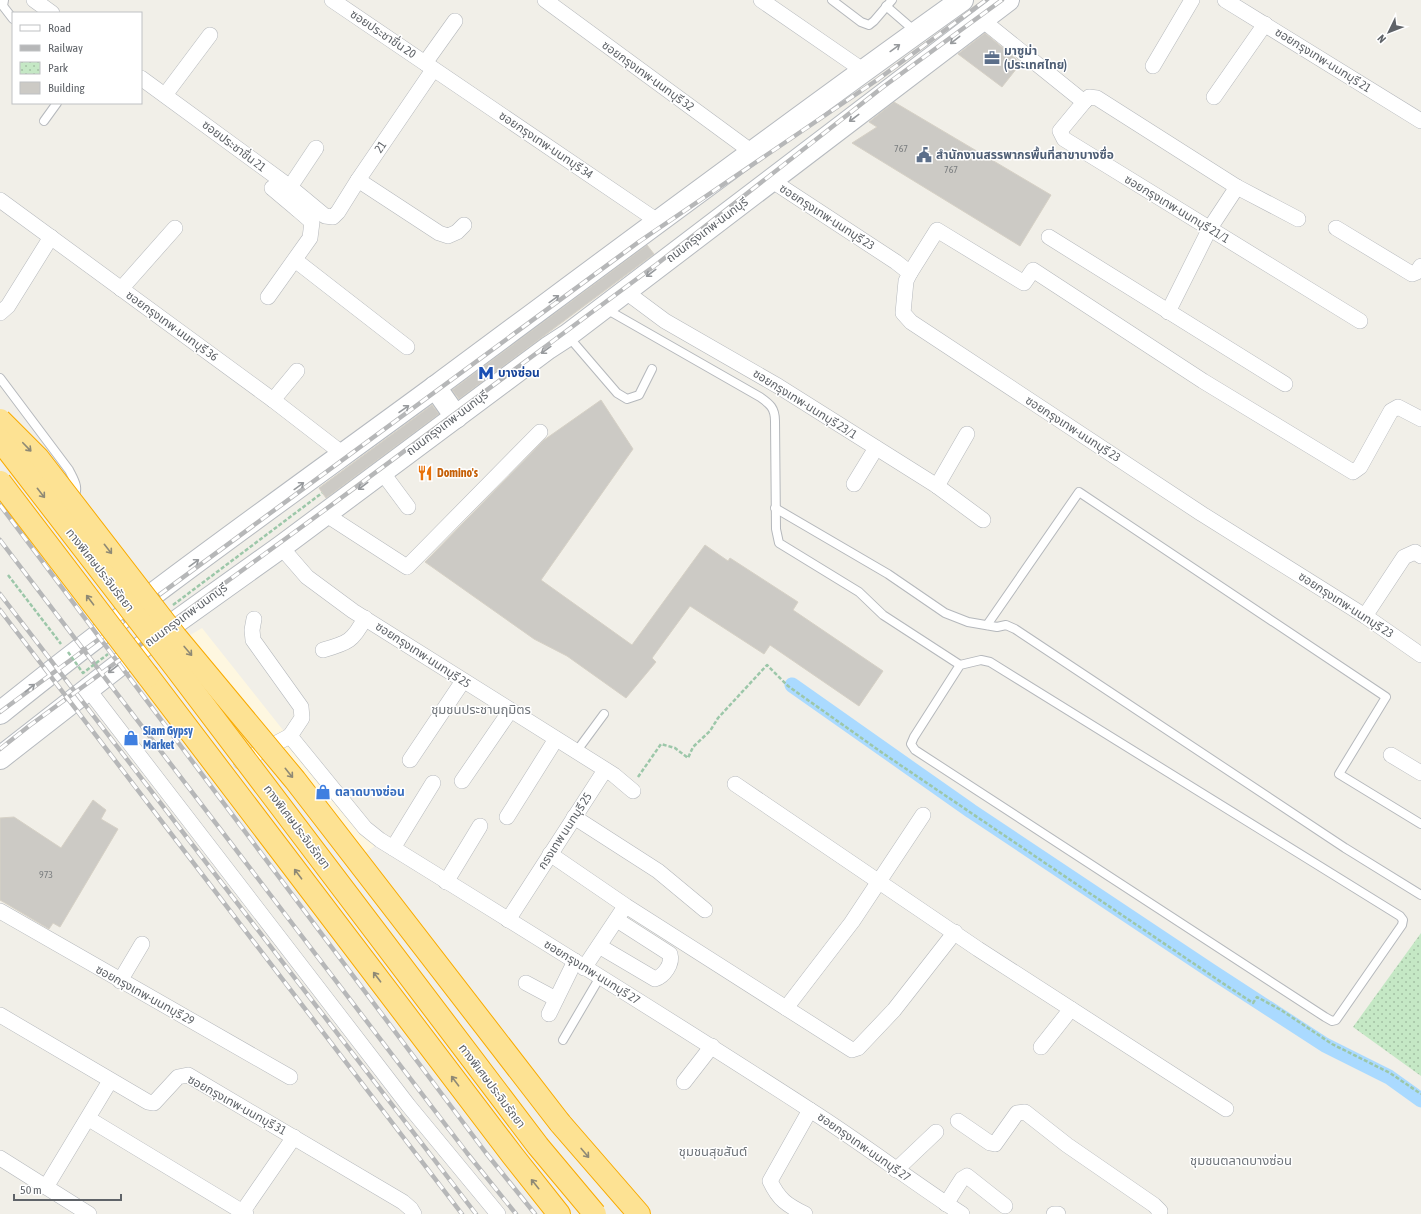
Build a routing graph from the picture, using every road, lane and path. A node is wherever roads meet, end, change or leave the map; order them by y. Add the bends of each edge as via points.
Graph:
1 (4, 0) edge
2 (34, 0) edge
3 (332, 0) edge
4 (545, 0) edge
5 (761, 0) edge
6 (832, 0) edge
7 (962, 0) edge
8 (1008, 0) edge
9 (1192, 0) edge
10 (1225, 0) edge
11 (843, 3) edge
12 (889, 3) edge
13 (51, 12) edge
14 (12, 18) edge
15 (981, 20) junction
16 (455, 21) dead end
17 (1265, 24) junction
18 (916, 33) junction
19 (210, 35) dead end
20 (429, 66) junction
21 (1153, 66) dead end
22 (864, 71) junction
23 (142, 79) edge
24 (886, 94) junction
25 (165, 95) junction
26 (1214, 97) dead end
27 (1084, 102) junction
28 (57, 104) edge
29 (44, 121) dead end
30 (1421, 121) edge
31 (316, 148) dead end
32 (752, 152) junction
33 (358, 180) junction
34 (771, 182) junction
35 (1238, 187) junction
36 (272, 188) dead end
37 (290, 188) junction
38 (0, 200) edge
39 (301, 204) junction
40 (325, 216) joint
41 (1298, 219) dead end
42 (659, 222) junction
43 (464, 225) dead end
44 (175, 228) dead end
45 (1210, 228) junction
46 (1336, 228) dead end
47 (51, 237) junction
48 (1049, 237) dead end
49 (294, 260) junction
50 (1421, 266) edge
51 (910, 273) junction
52 (121, 289) junction
53 (626, 292) junction
54 (268, 297) dead end
55 (604, 307) junction
56 (1168, 312) junction
57 (0, 314) edge
58 (1360, 321) dead end
59 (568, 335) junction
60 (407, 347) dead end
61 (652, 369) dead end
62 (297, 371) dead end
63 (0, 378) edge
64 (1285, 384) dead end
65 (435, 387) junction
66 (273, 400) junction
67 (456, 417) junction
68 (0, 420) edge
69 (1421, 420) edge
70 (540, 432) dead end
71 (967, 434) dead end
72 (0, 440) edge
73 (876, 448) junction
74 (343, 454) junction
75 (382, 472) junction
76 (0, 482) edge
77 (854, 484) dead end
78 (937, 486) junction
79 (322, 493) dead end
80 (408, 507) dead end
81 (776, 508) junction
82 (68, 509) dead end
83 (325, 514) junction
84 (983, 520) dead end
85 (280, 547) junction
86 (1421, 556) edge
87 (8, 575) dead end
88 (135, 606) junction
89 (171, 606) dead end
90 (1365, 616) junction
91 (365, 618) junction
92 (254, 619) dead end
93 (987, 625) junction
94 (155, 637) junction
95 (115, 649) dead end
96 (323, 650) dead end
97 (1421, 655) edge
98 (960, 665) junction
99 (463, 681) junction
100 (88, 689) junction
101 (3, 707) edge
102 (510, 711) junction
103 (604, 714) dead end
104 (290, 736) junction
105 (556, 740) junction
106 (576, 752) junction
107 (1391, 755) dead end
108 (0, 758) edge
109 (410, 760) dead end
110 (241, 762) junction
111 (605, 770) junction
112 (1421, 773) edge
113 (462, 781) dead end
114 (433, 783) dead end
115 (735, 784) dead end
116 (633, 791) dead end
117 (923, 815) dead end
118 (507, 817) dead end
119 (574, 817) junction
120 (1421, 824) edge
121 (480, 826) dead end
122 (393, 848) junction
123 (550, 854) junction
124 (879, 881) junction
125 (446, 882) junction
126 (1421, 895) edge
127 (626, 906) junction
128 (705, 910) dead end
129 (0, 911) edge
130 (508, 920) junction
131 (617, 920) junction
132 (955, 932) junction
133 (142, 944) dead end
134 (599, 946) junction
135 (580, 964) junction
136 (600, 977) junction
137 (120, 981) junction
138 (526, 983) dead end
139 (556, 1000) junction
140 (1253, 1003) dead end
141 (786, 1008) junction
142 (1071, 1009) junction
143 (549, 1014) dead end
144 (0, 1016) edge
145 (563, 1040) dead end
146 (712, 1046) junction
147 (1041, 1047) dead end
148 (290, 1077) dead end
149 (110, 1081) junction
150 (684, 1082) dead end
151 (1421, 1094) edge
152 (1226, 1109) dead end
153 (810, 1110) junction
154 (89, 1119) junction
155 (958, 1121) dead end
156 (936, 1132) dead end
157 (294, 1136) junction
158 (0, 1158) edge
159 (896, 1170) junction
160 (46, 1187) junction
161 (946, 1204) junction
162 (1005, 1206) dead end
163 (243, 1213) edge
164 (1162, 1213) edge
165 (89, 1214) edge
166 (414, 1214) edge
167 (498, 1214) edge
168 (559, 1214) edge
169 (583, 1214) edge
170 (595, 1214) edge
171 (639, 1214) edge
172 (805, 1214) edge
173 (962, 1214) edge
174 (1054, 1214) edge
175 (1058, 1214) edge

1 - 14 lane via 3,6
2 - 13 street
3 - 20 street, ซอยประชาชื่น 20
4 - 32 street, ซอยกรุงเทพ-นนทบุรี 32
5 - 22 street
6 - 11 lane
7 - 18 main road
8 - 15 main road, ถนนกรุงเทพ-นนทบุรี
9 - 21 street
10 - 17 street, ซอยกรุงเทพ-นนทบุรี 21
11 - 12 lane via 861,22 869,25
12 - 18 lane
15 -> 24 main road, ถนนกรุงเทพ-นนทบุรี
15 - 27 street
16 - 20 street, 21
17 - 26 street
17 - 30 street, ซอยกรุงเทพ-นนทบุรี 21
22 -> 18 main road
19 - 25 street
20 - 33 street, 21
20 - 42 street, ซอยกรุงเทพ-นนทบุรี 34
22 - 24 main road
22 - 32 main road
23 - 25 street, ซอยประชาชื่น 21
24 -> 34 main road, ถนนกรุงเทพ-นนทบุรี
25 - 37 street, ซอยประชาชื่น 21
27 - 35 street via 1089,98 1097,98
27 - 45 street, ซอยกรุงเทพ-นนทบุรี 21/1 via 1060,131 1064,139
28 - 29 lane
31 - 37 street
32 - 42 main road
33 - 40 street, 21 via 338,212 333,217
33 - 43 street via 439,233 448,236
34 - 51 street, ซอยกรุงเทพ-นนทบุรี 23
34 -> 53 main road, ถนนกรุงเทพ-นนทบุรี
35 - 41 street
35 - 45 street
36 - 39 street
37 - 39 street, ซอยประชาชื่น 21
38 - 47 street, ซอยกรุงเทพ-นนทบุรี 36
39 - 40 street, ซอยประชาชื่น 21
39 - 49 street via 312,222 312,227 310,238
65 -> 42 main road
44 - 52 street
45 - 56 street
45 - 58 street, ซอยกรุงเทพ-นนทบุรี 21/1
46 - 50 street via 1412,274
47 - 52 street, ซอยกรุงเทพ-นนทบุรี 36
47 - 57 street via 8,306
48 - 56 street
49 - 54 street
49 - 60 street
51 - 69 street via 937,230 1024,283 1033,270 1203,381 1353,472 1360,467 1391,411 1398,407
51 - 90 street, ซอยกรุงเทพ-นนทบุรี 23 via 906,281 903,313 911,322 1202,514
52 - 66 street, ซอยกรุงเทพ-นนทบุรี 36
53 - 55 main road, ถนนกรุงเทพ-นนทบุรี
53 - 73 street, ซอยกรุงเทพ-นนทบุรี 23/1 via 665,321 778,386
55 - 59 main road, ถนนกรุงเทพ-นนทบุรี
55 - 81 lane via 772,406 775,411
56 - 64 street
59 - 61 lane via 617,393 628,399 639,395
59 -> 67 main road, ถนนกรุงเทพ-นนทบุรี
62 - 66 street
63 - 82 lane via 69,470 76,484 77,493
65 - 67 main road
74 -> 65 main road
66 - 74 street, ซอยกรุงเทพ-นนทบุรี 36
67 - 75 main road, ถนนกรุงเทพ-นนทบุรี
68 -> 171 highway, bridge via 38,458 176,637 295,780 560,1123
70 - 83 street via 407,567
71 - 78 street
72 -> 170 highway, ทางพิเศษประจิมรัถยา, bridge via 538,1146
73 - 77 street
73 - 78 street, ซอยกรุงเทพ-นนทบุรี 23/1
88 -> 74 main road
75 - 80 street
75 -> 83 main road, ถนนกรุงเทพ-นนทบุรี
168 -> 76 highway, bridge
78 - 84 street, ซอยกรุงเทพ-นนทบุรี 23/1
79 - 89 path, bridge
81 - 93 lane via 888,574 945,613 968,622
81 - 98 lane via 776,537 779,543 859,592 883,615
83 - 85 main road, ถนนกรุงเทพ-นนทบุรี
85 - 91 street, ซอยกรุงเทพ-นนทบุรี 25 via 307,577
85 - 94 main road, ถนนกรุงเทพ-นนทบุรี
86 - 90 street via 1416,552 1404,557
87 - 95 path, bridge via 83,673
88 - 94 main road
101 -> 88 main road
90 - 97 street, ซอยกรุงเทพ-นนทบุรี 23
91 - 96 street via 350,641
91 - 99 street, ซอยกรุงเทพ-นนทบุรี 25
92 - 104 street via 253,640 301,707 302,718
93 - 120 lane via 1079,492 1386,697 1339,774
93 - 126 lane via 1015,629 1344,848
94 -> 100 main road, ถนนกรุงเทพ-นนทบุรี
94 - 110 main road
98 - 98 lane via 981,660 990,662 1400,916 1403,920 1402,925 1337,1018 1334,1021 1330,1020 915,750 911,744 914,737
99 - 102 street, ซอยกรุงเทพ-นนทบุรี 25
99 - 109 street
100 - 108 main road, ถนนกรุงเทพ-นนทบุรี
100 - 167 street via 408,1105
102 - 105 street, ซอยกรุงเทพ-นนทบุรี 25
102 - 113 street
103 - 106 lane
104 - 110 street
104 - 122 street, ซอยกรุงเทพ-นนทบุรี 27 via 365,828
105 - 106 street, ซอยกรุงเทพ-นนทบุรี 25
105 - 118 street
106 - 111 street
107 - 112 street
110 - 169 main road
111 - 116 street via 626,783
111 - 119 street, กรงเทพ นนทบุรี 25
114 - 122 street
115 - 124 street
117 - 124 street
119 - 123 street, กรงเทพ นนทบุรี 25
119 - 128 street via 658,871
121 - 125 street
122 - 125 street, ซอยกรุงเทพ-นนทบุรี 27
123 - 127 street
123 - 130 street, กรงเทพ นนทบุรี 25
124 - 132 street
124 - 141 street via 852,922
125 - 130 street, ซอยกรุงเทพ-นนทบุรี 27
127 - 131 street
127 - 141 street
129 - 137 street, ซอยกรุงเทพ-นนทบุรี 29
130 - 135 street, ซอยกรุงเทพ-นนทบุรี 27
131 - 134 street
131 - 134 street via 670,954 667,969 660,978 655,979
132 - 141 street via 894,1010 856,1050 846,1047
132 - 142 street
133 - 137 street
134 - 135 street
135 - 136 street, ซอยกรุงเทพ-นนทบุรี 27
135 - 139 street
136 - 145 lane
136 - 146 street, ซอยกรุงเทพ-นนทบุรี 27
137 - 148 street, ซอยกรุงเทพ-นนทบุรี 29
138 - 139 street
139 - 143 street
140 - 151 path via 1257,997 1332,1044 1390,1072
142 - 147 street
142 - 152 street
144 - 149 street, ซอยกรุงเทพ-นนทบุรี 31
146 - 150 street
146 - 153 street, ซอยกรุงเทพ-นนทบุรี 27
149 - 154 street
149 - 157 street, ซอยกรุงเทพ-นนทบุรี 31 via 154,1104 178,1077 188,1075
153 - 159 street, ซอยกรุงเทพ-นนทบุรี 27
153 - 172 street via 770,1181 776,1195
154 - 160 street
154 - 163 street
155 - 164 street via 995,1144 1017,1113 1025,1112
156 - 159 street
157 - 163 street
157 - 166 street, ซอยกรุงเทพ-นนทบุรี 31 via 403,1202
158 - 160 street
159 - 161 street, ซอยกรุงเทพ-นนทบุรี 27
160 - 165 street
161 - 162 street via 962,1179 967,1176
161 - 173 street, ซอยกรุงเทพ-นนทบุรี 27
174 - 175 street

